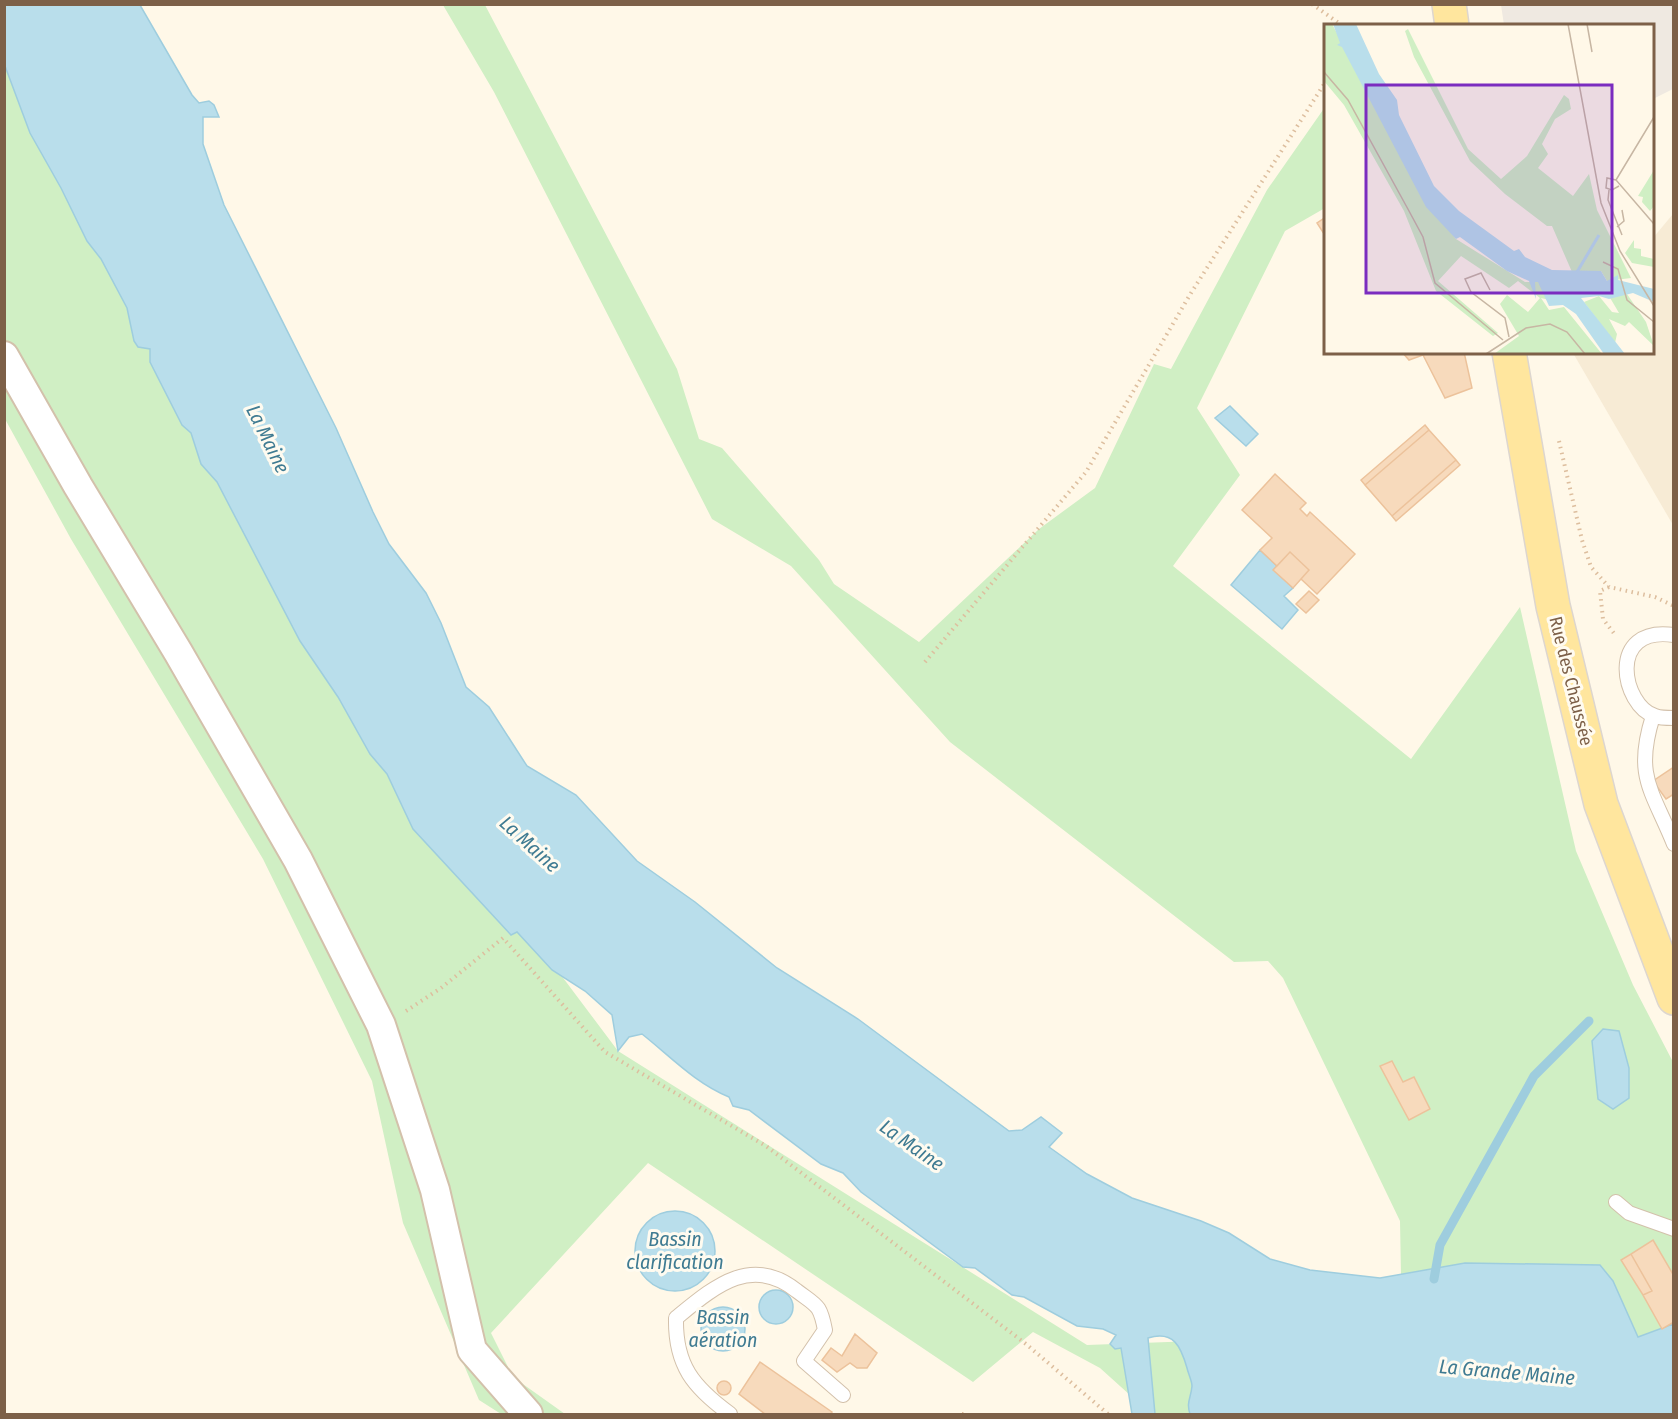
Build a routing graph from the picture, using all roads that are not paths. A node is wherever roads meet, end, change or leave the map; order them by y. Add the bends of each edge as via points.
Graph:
1 (1449, 4) edge
2 (1452, 24) edge
3 (1509, 354) edge
4 (4, 356) edge
5 (1674, 635) edge
6 (1653, 716) junction
7 (1674, 718) edge
8 (1674, 844) edge
9 (1674, 998) edge
10 (1616, 1202) dead end
11 (1674, 1229) edge
12 (843, 1395) dead end
13 (528, 1414) edge
14 (730, 1414) edge

1 - 2 main road
3 - 9 main road, Rue des Chaussée via 1552,606 1601,804
4 - 13 street via 298,860 381,1025 435,1190 472,1350
5 - 6 lane via 1658,632 1642,636 1626,665 1637,701
6 - 7 lane
6 - 8 lane via 1643,764 1648,786
10 - 11 lane via 1629,1213
12 - 14 lane via 804,1361 825,1330 816,1302 783,1280 758,1273 733,1278 676,1318 675,1343 685,1371

